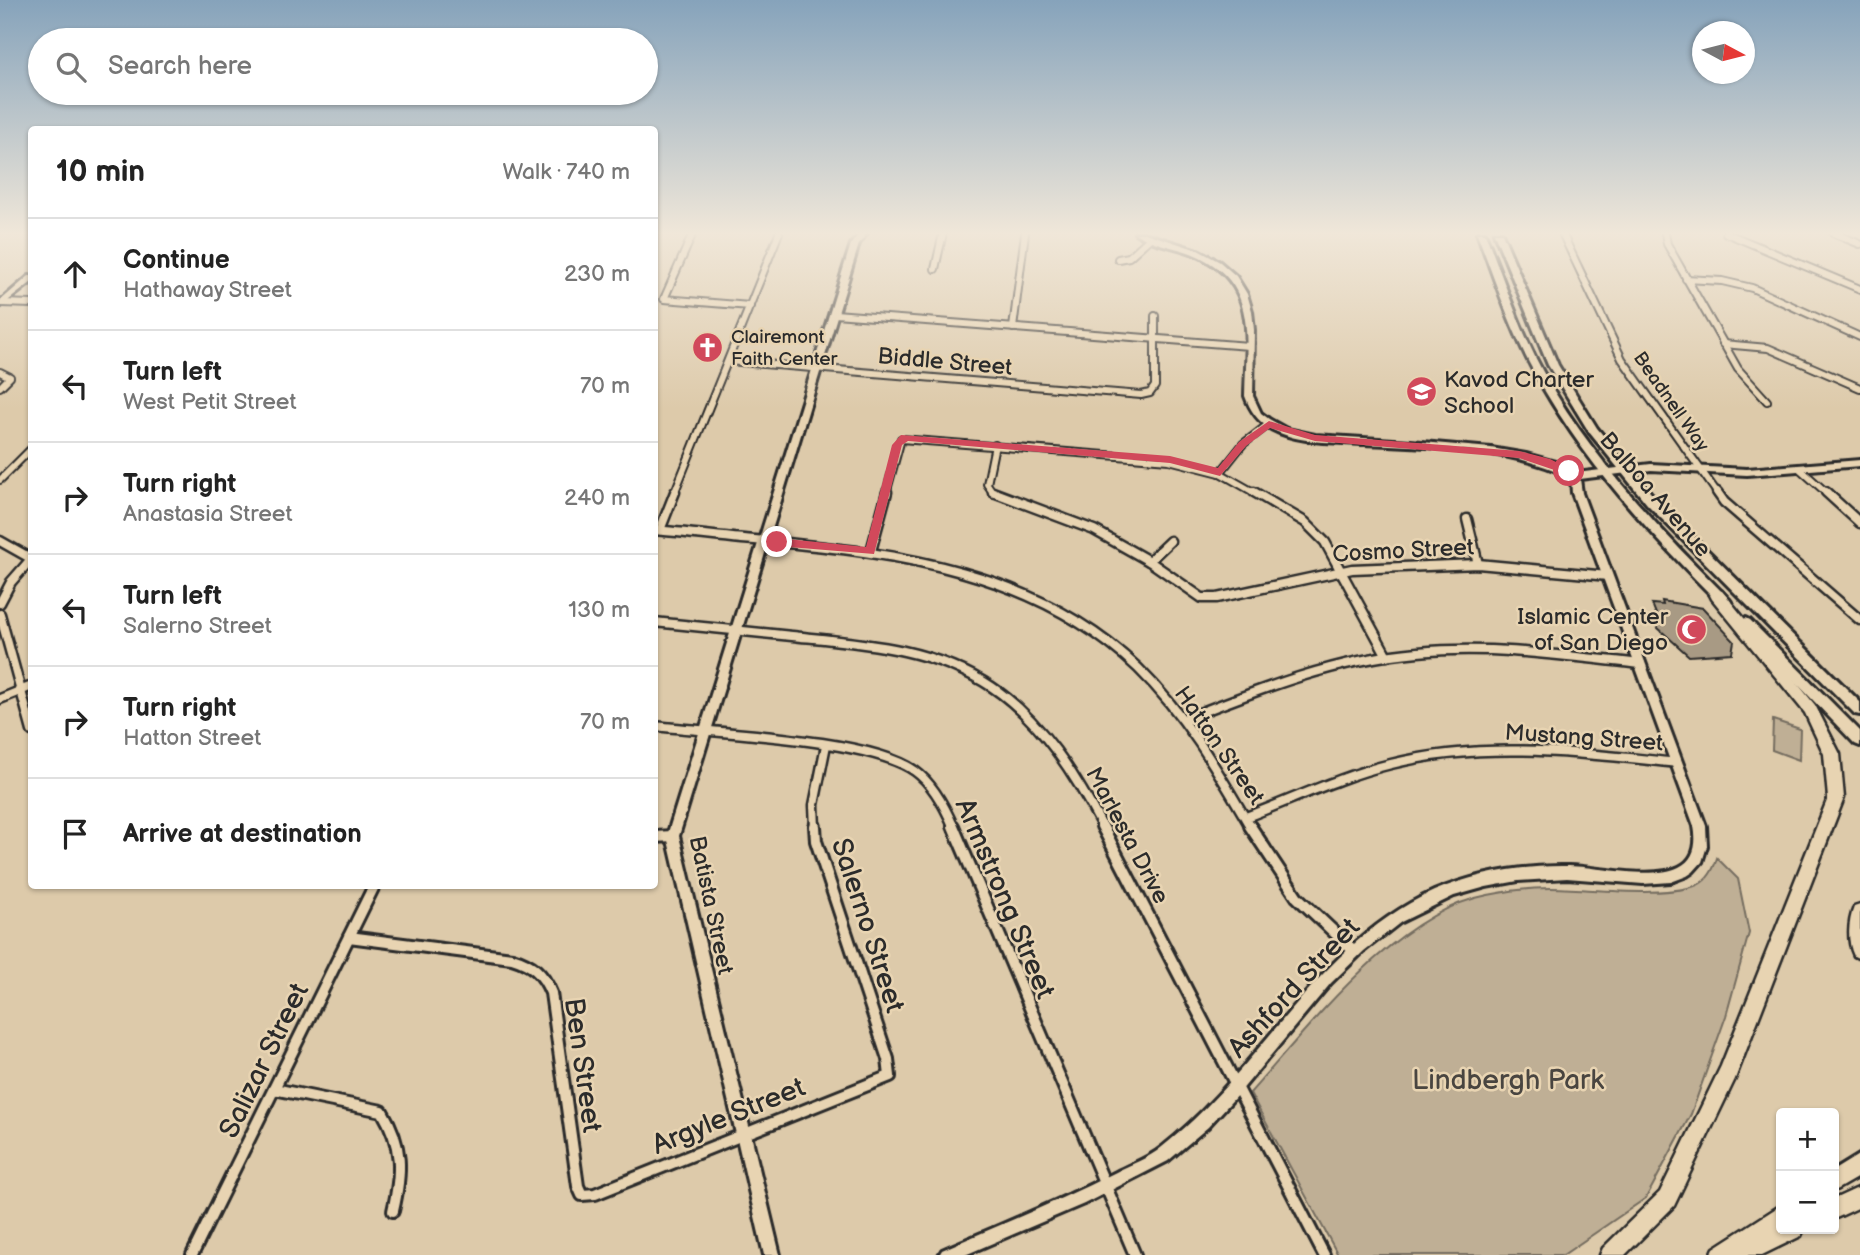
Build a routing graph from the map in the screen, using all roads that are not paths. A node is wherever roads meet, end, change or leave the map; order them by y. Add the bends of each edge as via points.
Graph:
1 (16, 292) edge
2 (665, 292) edge
3 (756, 292) edge
4 (842, 292) edge
5 (1018, 292) edge
6 (1241, 292) edge
7 (1505, 292) edge
8 (1522, 292) edge
9 (1590, 292) edge
10 (1693, 292) edge
11 (1760, 292) edge
12 (1, 304) edge
13 (28, 304) edge
14 (750, 306) junction
15 (835, 314) junction
16 (1155, 316) dead end
17 (1013, 328) junction
18 (1860, 337) edge
19 (1155, 339) junction
20 (1723, 344) junction
21 (1249, 346) junction
22 (728, 361) junction
23 (819, 368) junction
24 (0, 372) edge
25 (0, 387) edge
26 (1860, 388) edge
27 (1767, 401) dead end
28 (1269, 424) junction
29 (995, 445) junction
30 (28, 451) edge
31 (1860, 463) edge
32 (1800, 469) junction
33 (1703, 471) junction
34 (1220, 472) junction
35 (1626, 472) junction
36 (1606, 474) junction
37 (1575, 476) junction
38 (0, 480) edge
39 (1467, 519) dead end
40 (1860, 523) edge
41 (658, 528) edge
42 (658, 530) edge
43 (0, 541) edge
44 (764, 541) junction
45 (1170, 541) dead end
46 (871, 551) junction
47 (28, 557) edge
48 (28, 562) edge
49 (1149, 562) junction
50 (1478, 564) junction
51 (1341, 570) junction
52 (1608, 576) junction
53 (1717, 595) junction
54 (0, 603) edge
55 (0, 614) edge
56 (1860, 620) edge
57 (658, 622) edge
58 (737, 629) junction
59 (1387, 656) junction
60 (1640, 664) junction
61 (28, 687) edge
62 (20, 690) junction
63 (0, 699) edge
64 (1860, 710) edge
65 (28, 717) edge
66 (1184, 719) junction
67 (658, 726) edge
68 (703, 732) junction
69 (1860, 740) edge
70 (826, 745) junction
71 (1677, 763) junction
72 (1246, 817) junction
73 (673, 836) junction
74 (658, 837) edge
75 (373, 889) edge
76 (1860, 913) edge
77 (349, 937) junction
78 (1860, 950) edge
79 (1354, 951) junction
80 (890, 1076) joint
81 (1236, 1083) junction
82 (274, 1088) junction
83 (744, 1135) junction
84 (1860, 1164) edge
85 (1839, 1178) edge
86 (1105, 1185) junction
87 (582, 1195) joint
88 (1860, 1197) edge
89 (1839, 1207) edge
90 (393, 1211) dead end
91 (1776, 1218) edge
92 (1784, 1234) edge
93 (192, 1255) edge
94 (772, 1255) edge
95 (947, 1255) edge
96 (1135, 1255) edge
97 (1324, 1255) edge
98 (1610, 1255) edge
99 (1721, 1255) edge
100 (1740, 1255) edge

1 - 12 street
2 - 14 street via 663,296 671,300
3 - 14 street
4 - 15 street, Batista Street
5 - 17 street
6 - 21 street via 1248,305
7 - 36 main road, Balboa Avenue via 1537,368
8 - 35 main road, Balboa Avenue via 1553,365 1593,430
9 - 33 street, Beadnell Way via 1622,359
10 - 20 street
11 - 18 street
12 - 13 street
14 - 22 street
15 - 17 street
15 - 23 street, Batista Street
16 - 19 street
17 - 19 street
19 - 21 street
19 - 23 street, Biddle Street via 1154,386 1141,395
20 - 26 street via 1768,348
20 - 27 street
21 - 28 street via 1251,403
22 - 23 street, Biddle Street
22 - 41 street
23 - 44 street, Batista Street
24 - 25 street via 10,377
28 - 34 street via 1243,444
28 - 37 street via 1315,438 1519,455 1547,461
29 - 34 street via 1170,460
29 - 46 street via 901,439
29 - 49 street via 987,484 994,494 1094,530
30 - 38 street
31 - 32 street
32 - 33 street
32 - 40 street
33 - 35 street via 1651,467
33 - 56 street, Beadnell Way via 1724,502
34 - 51 street via 1305,522 1325,542
35 - 36 street
35 - 64 main road, Balboa Avenue
36 - 37 street
36 - 53 main road, Balboa Avenue
37 - 52 street
39 - 50 street
42 - 44 street, Hatton Street
43 - 47 street
44 - 46 street, Hatton Street
44 - 58 street, Batista Street
45 - 49 street
46 - 66 street, Hatton Street via 957,566 1048,601 1126,658
48 - 54 street via 10,582
49 - 51 street, Cosmo Street via 1202,598
50 - 51 street, Cosmo Street
50 - 52 street, Cosmo Street
51 - 59 street
52 - 60 street
53 - 69 main road, Balboa Avenue
53 - 98 highway via 1810,709 1832,754 1836,798 1728,1072 1667,1199
55 - 62 street
57 - 58 street, Marlesta Drive
58 - 68 street, Batista Street
58 - 81 street, Marlesta Drive via 883,645 924,655 969,673 1020,711 1076,775
59 - 60 street via 1459,650
59 - 66 street via 1297,676
60 - 71 street
61 - 62 street
62 - 63 street
62 - 65 street
66 - 72 street, Hatton Street
67 - 68 street, Armstrong Street
68 - 70 street, Armstrong Street
68 - 73 street, Batista Street
70 - 80 street, Salerno Street via 814,804 816,841
70 - 86 street, Armstrong Street via 887,756 917,772 936,793
71 - 72 street, Mustang Street via 1551,750 1469,751 1392,764
71 - 79 street, Ashford Street via 1700,826 1702,847 1691,866 1664,877 1517,874 1462,886 1394,919
72 - 79 street, Hatton Street via 1290,888
73 - 74 street
73 - 83 street, Batista Street
75 - 77 street, Salizar Street
76 - 78 highway
77 - 82 street, Salizar Street
77 - 87 street, Ben Street via 512,958 532,964 546,977
79 - 81 street, Ashford Street
80 - 83 street, Argyle Street
81 - 86 street, Ashford Street via 1166,1154
81 - 97 street, Marlesta Drive
82 - 90 street via 382,1111 399,1136 401,1150
82 - 93 street, Salizar Street
83 - 87 street, Argyle Street via 631,1181
83 - 94 street, Batista Street
84 - 85 highway
86 - 95 street, Ashford Street
86 - 96 street, Armstrong Street
88 - 89 highway
91 - 99 highway
92 - 100 highway

